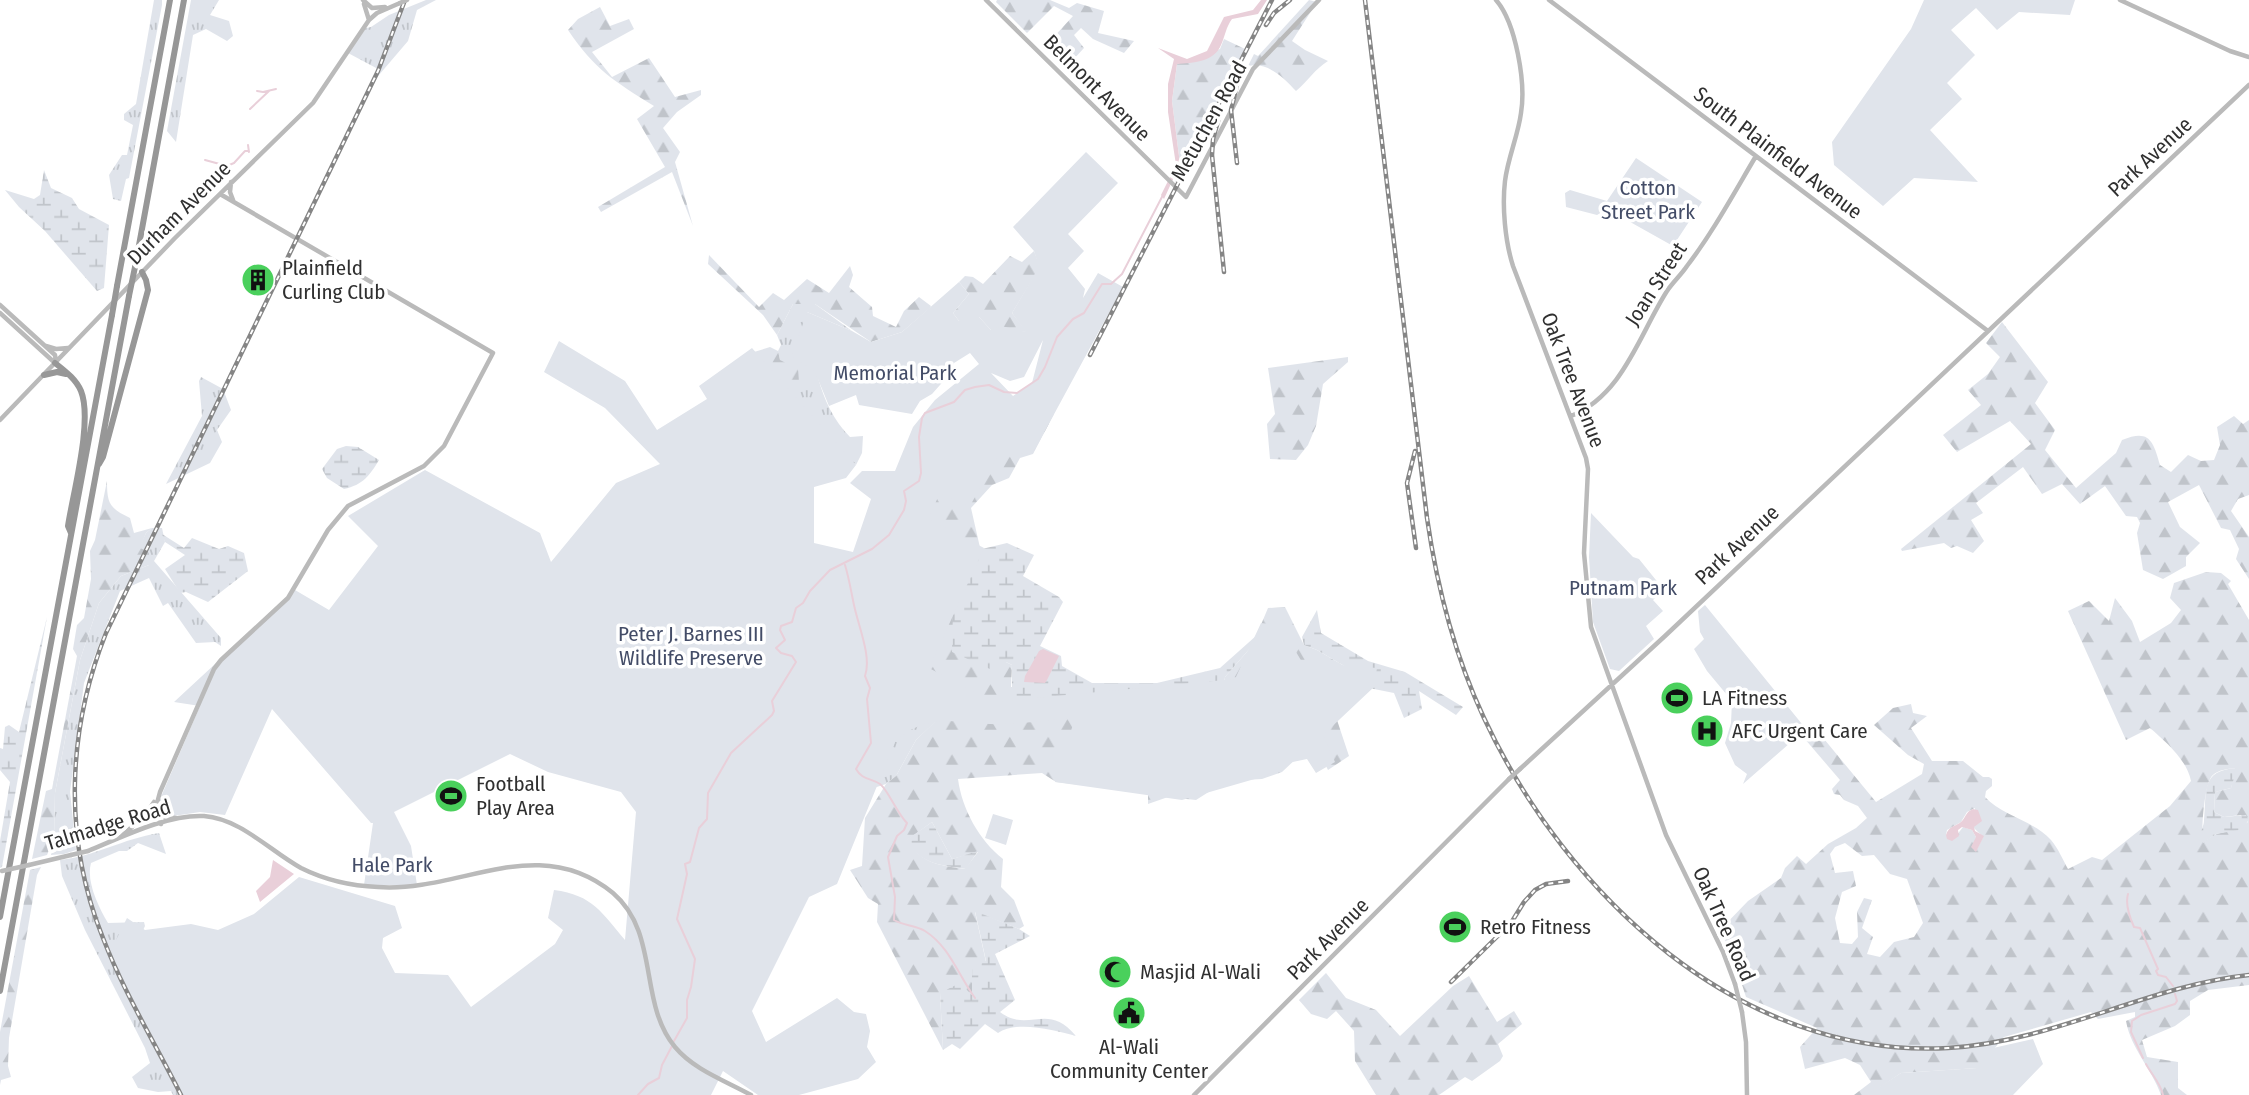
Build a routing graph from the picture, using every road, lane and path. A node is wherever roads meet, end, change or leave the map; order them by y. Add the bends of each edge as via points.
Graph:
1 (170, 0) edge
2 (184, 0) edge
3 (363, 0) edge
4 (407, 0) edge
5 (986, 0) edge
6 (1319, 0) edge
7 (1496, 0) edge
8 (1549, 0) edge
9 (2120, 0) edge
10 (393, 6) junction
11 (369, 20) junction
12 (2249, 57) edge
13 (2249, 85) edge
14 (1756, 156) junction
15 (231, 182) junction
16 (220, 194) junction
17 (1186, 197) joint
18 (236, 204) junction
19 (142, 272) junction
20 (0, 305) edge
21 (0, 313) edge
22 (1988, 331) junction
23 (44, 345) junction
24 (69, 348) junction
25 (55, 363) junction
26 (68, 374) junction
27 (44, 375) junction
28 (1571, 416) junction
29 (0, 419) edge
30 (97, 468) junction
31 (71, 533) junction
32 (1611, 685) junction
33 (160, 792) junction
34 (157, 812) junction
35 (177, 818) junction
36 (161, 824) junction
37 (118, 839) junction
38 (1673, 851) joint
39 (1, 872) edge
40 (0, 917) edge
41 (0, 991) edge
42 (751, 1095) edge
43 (1194, 1095) edge
44 (1747, 1095) edge

1 - 31 highway, bridge
2 - 30 highway, bridge
3 - 10 street via 372,8
3 - 11 street
4 - 10 street, bridge
5 - 17 street, Belmont Avenue
6 - 17 street, Metuchen Road via 1253,69
7 - 28 street, Oak Tree Avenue via 1513,31 1522,91 1521,117 1505,180 1509,253
8 - 14 street, South Plainfield Avenue
9 - 12 street
10 - 11 street
11 - 15 street, Durham Avenue via 313,103
13 - 22 street, Park Avenue
14 - 22 street, South Plainfield Avenue
14 - 28 street, Joan Street via 1688,266 1669,288 1628,366 1588,408
15 - 16 street, Durham Avenue
15 - 18 street via 230,195
16 - 18 street
16 - 19 street, Durham Avenue
18 - 33 street via 493,353 444,446 424,466 348,505 288,598 221,660
19 - 24 street, Durham Avenue
19 - 30 highway via 148,290
20 - 23 street
21 - 25 street
22 - 32 street, Park Avenue
23 - 24 street
23 - 25 street via 55,355
24 - 25 street, Durham Avenue
25 - 26 highway
25 - 27 street, Durham Avenue
26 - 27 highway
26 - 31 highway via 81,391 85,413 68,526
27 - 29 street, Durham Avenue
28 - 32 street, Oak Tree Avenue via 1588,467 1584,553 1589,617
30 - 41 highway
31 - 40 highway
32 - 38 street, Oak Tree Avenue
32 - 43 street, Park Avenue, bridge via 1509,779
33 - 34 street
33 - 37 street via 144,816
34 - 35 street
34 - 36 street
35 - 36 street, Talmadge Road
35 - 42 street, Talmadge Road via 218,819 311,872 364,886 417,886 510,865 561,868 587,877 614,894 641,936 659,1017 670,1041 683,1055
36 - 37 street, Talmadge Road
37 - 39 street, Talmadge Road, bridge
38 - 44 street, Oak Tree Road, bridge via 1724,952 1735,984 1746,1042

